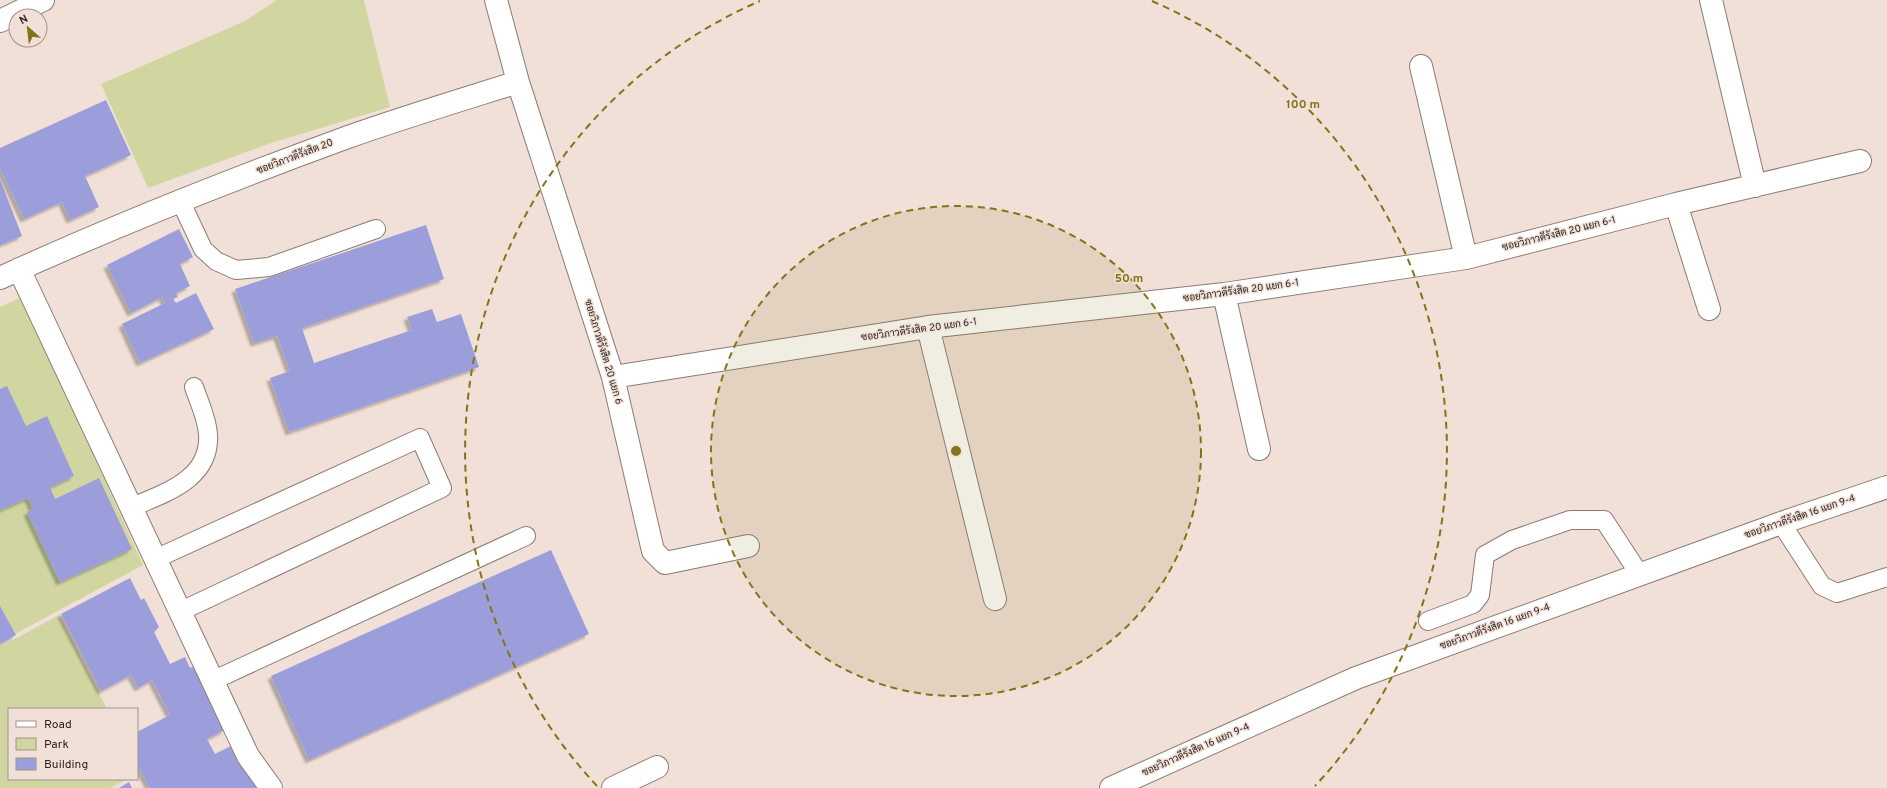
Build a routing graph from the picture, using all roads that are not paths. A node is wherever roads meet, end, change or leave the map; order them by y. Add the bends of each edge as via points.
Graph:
1 (43, 0) edge
2 (496, 0) edge
3 (1711, 0) edge
4 (0, 21) edge
5 (1421, 66) dead end
6 (518, 82) junction
7 (1860, 161) dead end
8 (1755, 186) junction
9 (180, 200) junction
10 (1676, 204) junction
11 (376, 229) dead end
12 (1466, 258) junction
13 (9, 274) edge
14 (1224, 294) junction
15 (1709, 309) dead end
16 (928, 327) junction
17 (613, 377) junction
18 (194, 387) dead end
19 (1259, 449) dead end
20 (1887, 487) edge
21 (130, 508) junction
22 (1781, 523) junction
23 (526, 536) dead end
24 (748, 546) dead end
25 (155, 559) junction
26 (1640, 574) junction
27 (1887, 577) edge
28 (995, 599) dead end
29 (179, 612) junction
30 (1428, 621) dead end
31 (212, 681) junction
32 (657, 767) dead end
33 (271, 788) edge
34 (613, 788) edge
35 (1111, 788) edge

1 - 4 street
2 - 6 street
3 - 8 street
5 - 12 street
6 - 9 street, ซอยวิภาวดีรังสิต 20 via 349,137
6 - 17 street, ซอยวิภาวดีรังสิต 20 แยก 6
7 - 8 street, ซอยวิภาวดีรังสิต 20 แยก 6-1
8 - 10 street, ซอยวิภาวดีรังสิต 20 แยก 6-1
9 - 11 lane via 203,249 216,261 236,270 269,267
9 - 13 street, ซอยวิภาวดีรังสิต 20
10 - 12 street, ซอยวิภาวดีรังสิต 20 แยก 6-1
10 - 15 street
12 - 14 street, ซอยวิภาวดีรังสิต 20 แยก 6-1
13 - 21 street
14 - 16 street, ซอยวิภาวดีรังสิต 20 แยก 6-1
14 - 19 street
16 - 17 street, ซอยวิภาวดีรังสิต 20 แยก 6-1
16 - 28 street
17 - 24 street, ซอยวิภาวดีรังสิต 20 แยก 6 via 653,551 664,563
18 - 21 lane via 208,434 203,462 195,474 172,489
20 - 22 street, ซอยวิภาวดีรังสิต 16 แยก 9-4
21 - 25 street
22 - 26 street, ซอยวิภาวดีรังสิต 16 แยก 9-4
22 - 27 lane via 1822,586 1837,593
23 - 31 lane
25 - 29 street
25 - 29 lane via 420,438 442,488
26 - 30 lane via 1604,520 1570,520 1512,540 1485,555 1480,595 1473,604
26 - 35 street, ซอยวิภาวดีรังสิต 16 แยก 9-4 via 1356,678
29 - 31 street
31 - 33 street via 248,756
32 - 34 street

